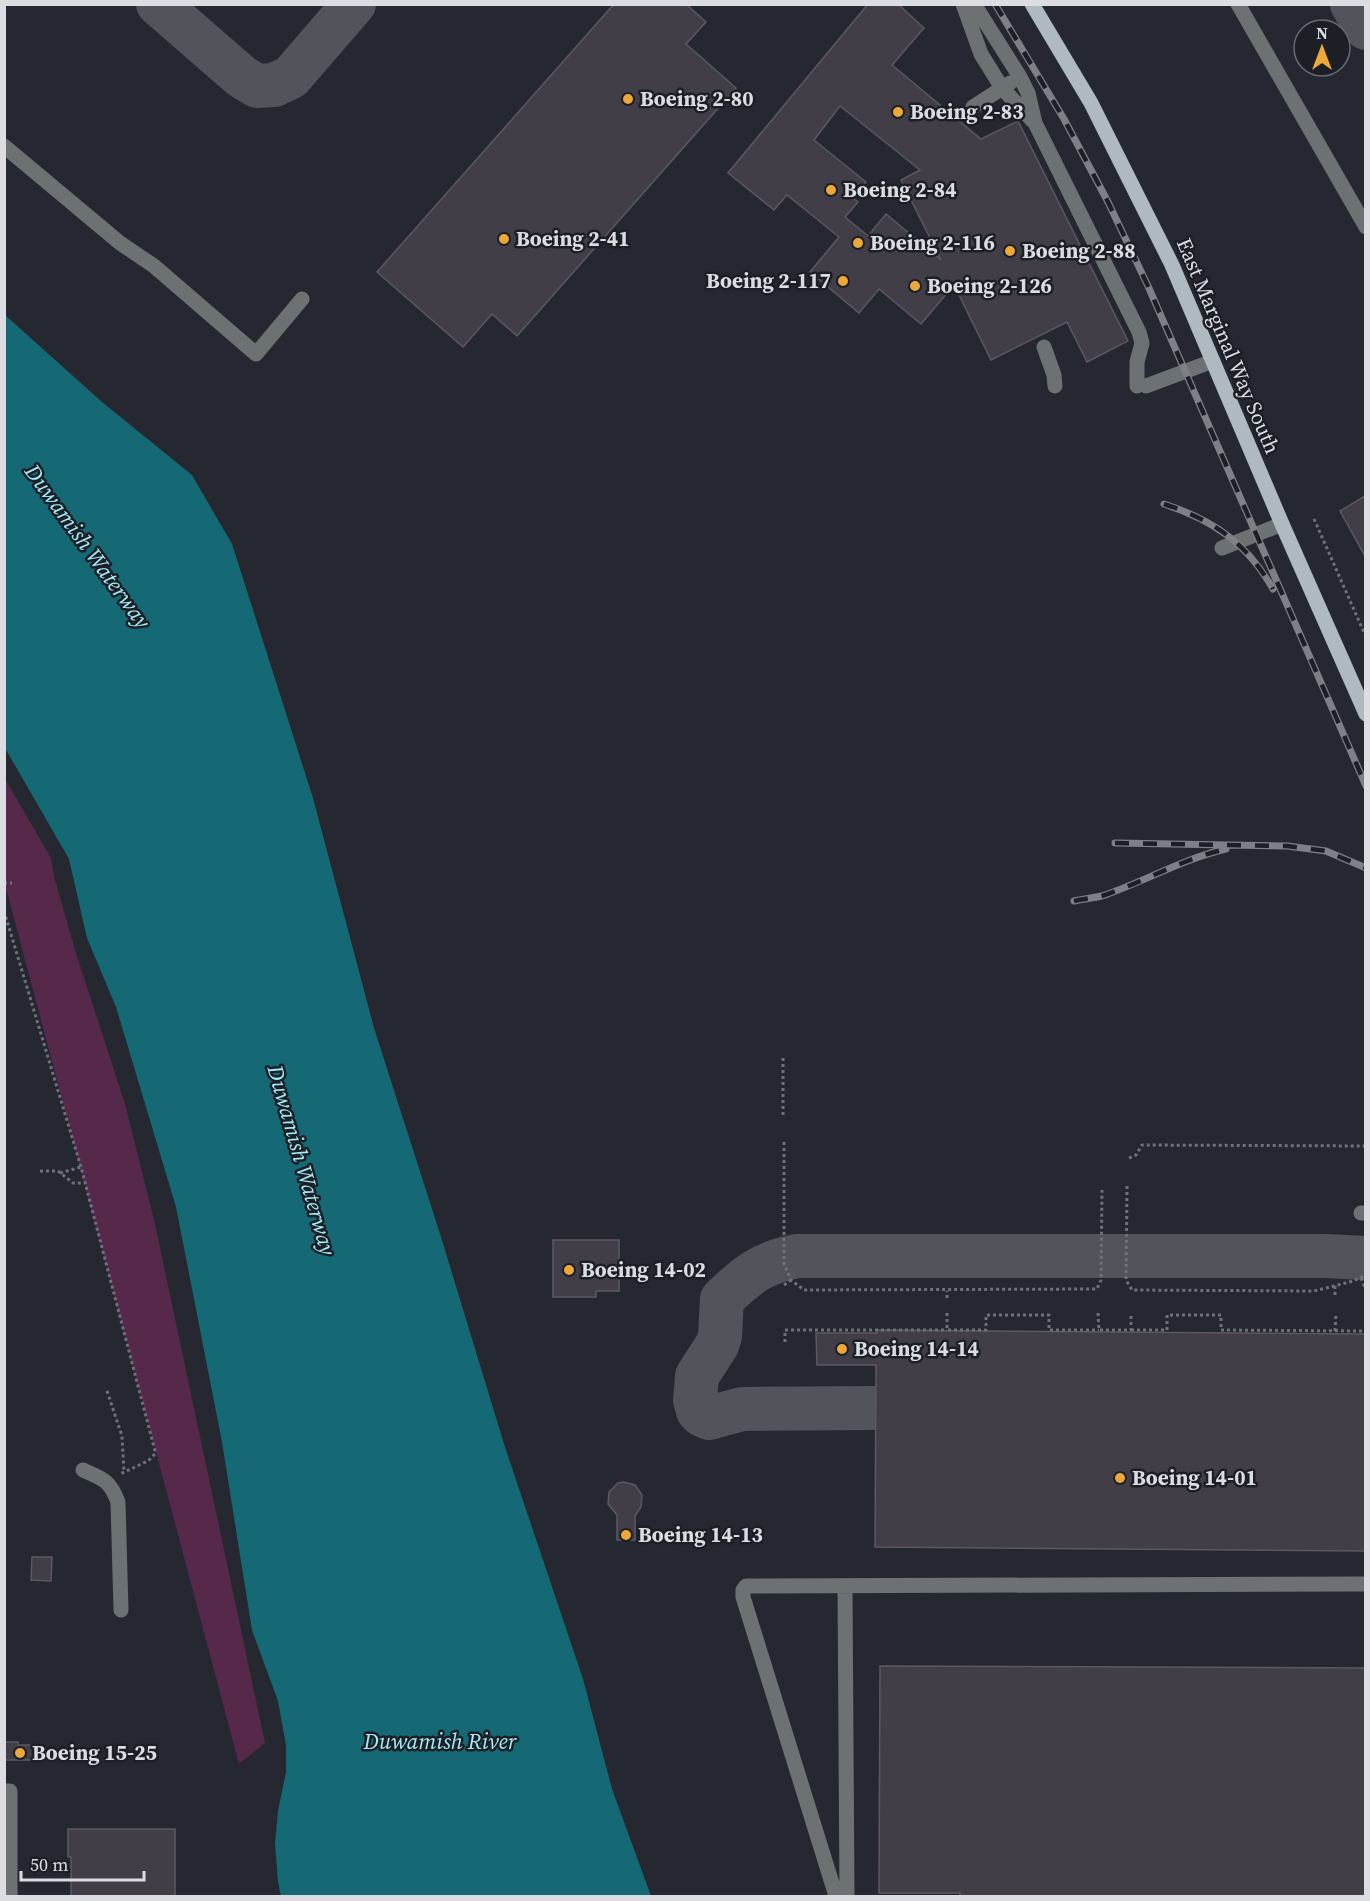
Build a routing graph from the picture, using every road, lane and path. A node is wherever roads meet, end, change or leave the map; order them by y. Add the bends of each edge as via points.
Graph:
1 (963, 4) edge
2 (974, 4) edge
3 (1032, 4) edge
4 (1238, 4) edge
5 (1020, 77) junction
6 (1002, 88) junction
7 (973, 107) dead end
8 (1035, 123) junction
9 (4, 146) edge
10 (1365, 227) edge
11 (302, 299) dead end
12 (1044, 347) dead end
13 (1213, 361) junction
14 (1055, 386) dead end
15 (1314, 519) dead end
16 (1282, 524) junction
17 (1222, 548) dead end
18 (1365, 637) edge
19 (1365, 714) edge
20 (4, 883) edge
21 (12, 883) dead end
22 (4, 911) edge
23 (783, 1058) dead end
24 (783, 1115) dead end
25 (784, 1142) dead end
26 (1365, 1146) edge
27 (1129, 1158) dead end
28 (81, 1167) junction
29 (40, 1171) dead end
30 (60, 1173) junction
31 (85, 1183) junction
32 (1127, 1186) dead end
33 (1102, 1190) dead end
34 (1365, 1275) edge
35 (1361, 1278) junction
36 (791, 1280) junction
37 (784, 1285) dead end
38 (1335, 1286) junction
39 (1221, 1290) junction
40 (1365, 1290) edge
41 (947, 1291) junction
42 (947, 1298) dead end
43 (1221, 1298) dead end
44 (1335, 1298) dead end
45 (947, 1313) dead end
46 (1098, 1313) dead end
47 (1131, 1313) dead end
48 (1336, 1314) dead end
49 (947, 1330) junction
50 (1099, 1330) junction
51 (1131, 1330) junction
52 (1335, 1331) junction
53 (1365, 1331) edge
54 (785, 1341) dead end
55 (107, 1391) dead end
56 (83, 1470) dead end
57 (124, 1472) junction
58 (105, 1481) junction
59 (1365, 1584) edge
60 (845, 1586) junction
61 (121, 1610) dead end
62 (7, 1791) edge
63 (10, 1896) edge
64 (836, 1896) edge
65 (847, 1896) edge

1 - 6 lane via 981,54
2 - 5 lane
3 - 13 main road, East Marginal Way South via 1090,103 1172,265
4 - 10 lane
5 - 6 lane
5 - 8 lane
6 - 7 lane
6 - 8 lane
8 - 13 lane via 1139,332 1142,343 1137,362 1141,386
9 - 11 lane via 256,354
12 - 14 lane
13 - 16 main road, East Marginal Way South
15 - 18 path
16 - 17 lane
16 - 19 main road, East Marginal Way South
20 - 21 path
22 - 28 path
23 - 24 path
25 - 36 path via 784,1258
26 - 27 path via 1142,1145
28 - 30 path
28 - 31 path
29 - 30 path
30 - 31 path via 73,1183
31 - 57 path via 155,1450 148,1461
32 - 39 path via 1126,1280 1132,1290
33 - 41 path via 1101,1280 1097,1289
34 - 35 path
35 - 38 path
35 - 40 path
36 - 37 path
36 - 41 path via 809,1291
38 - 39 path via 1314,1291
38 - 44 path
39 - 43 path
41 - 42 path
45 - 49 path
46 - 50 path
47 - 51 path
48 - 52 path
49 - 50 path via 986,1330 986,1315 1049,1315 1049,1330
49 - 54 path via 785,1330
50 - 51 path
51 - 52 path via 1167,1330 1167,1315 1221,1315 1221,1330
52 - 53 path
55 - 57 path via 122,1436
56 - 58 lane
57 - 58 path
58 - 61 lane via 118,1502
59 - 60 lane
60 - 64 lane via 746,1586 742,1590
60 - 65 lane
62 - 63 lane

